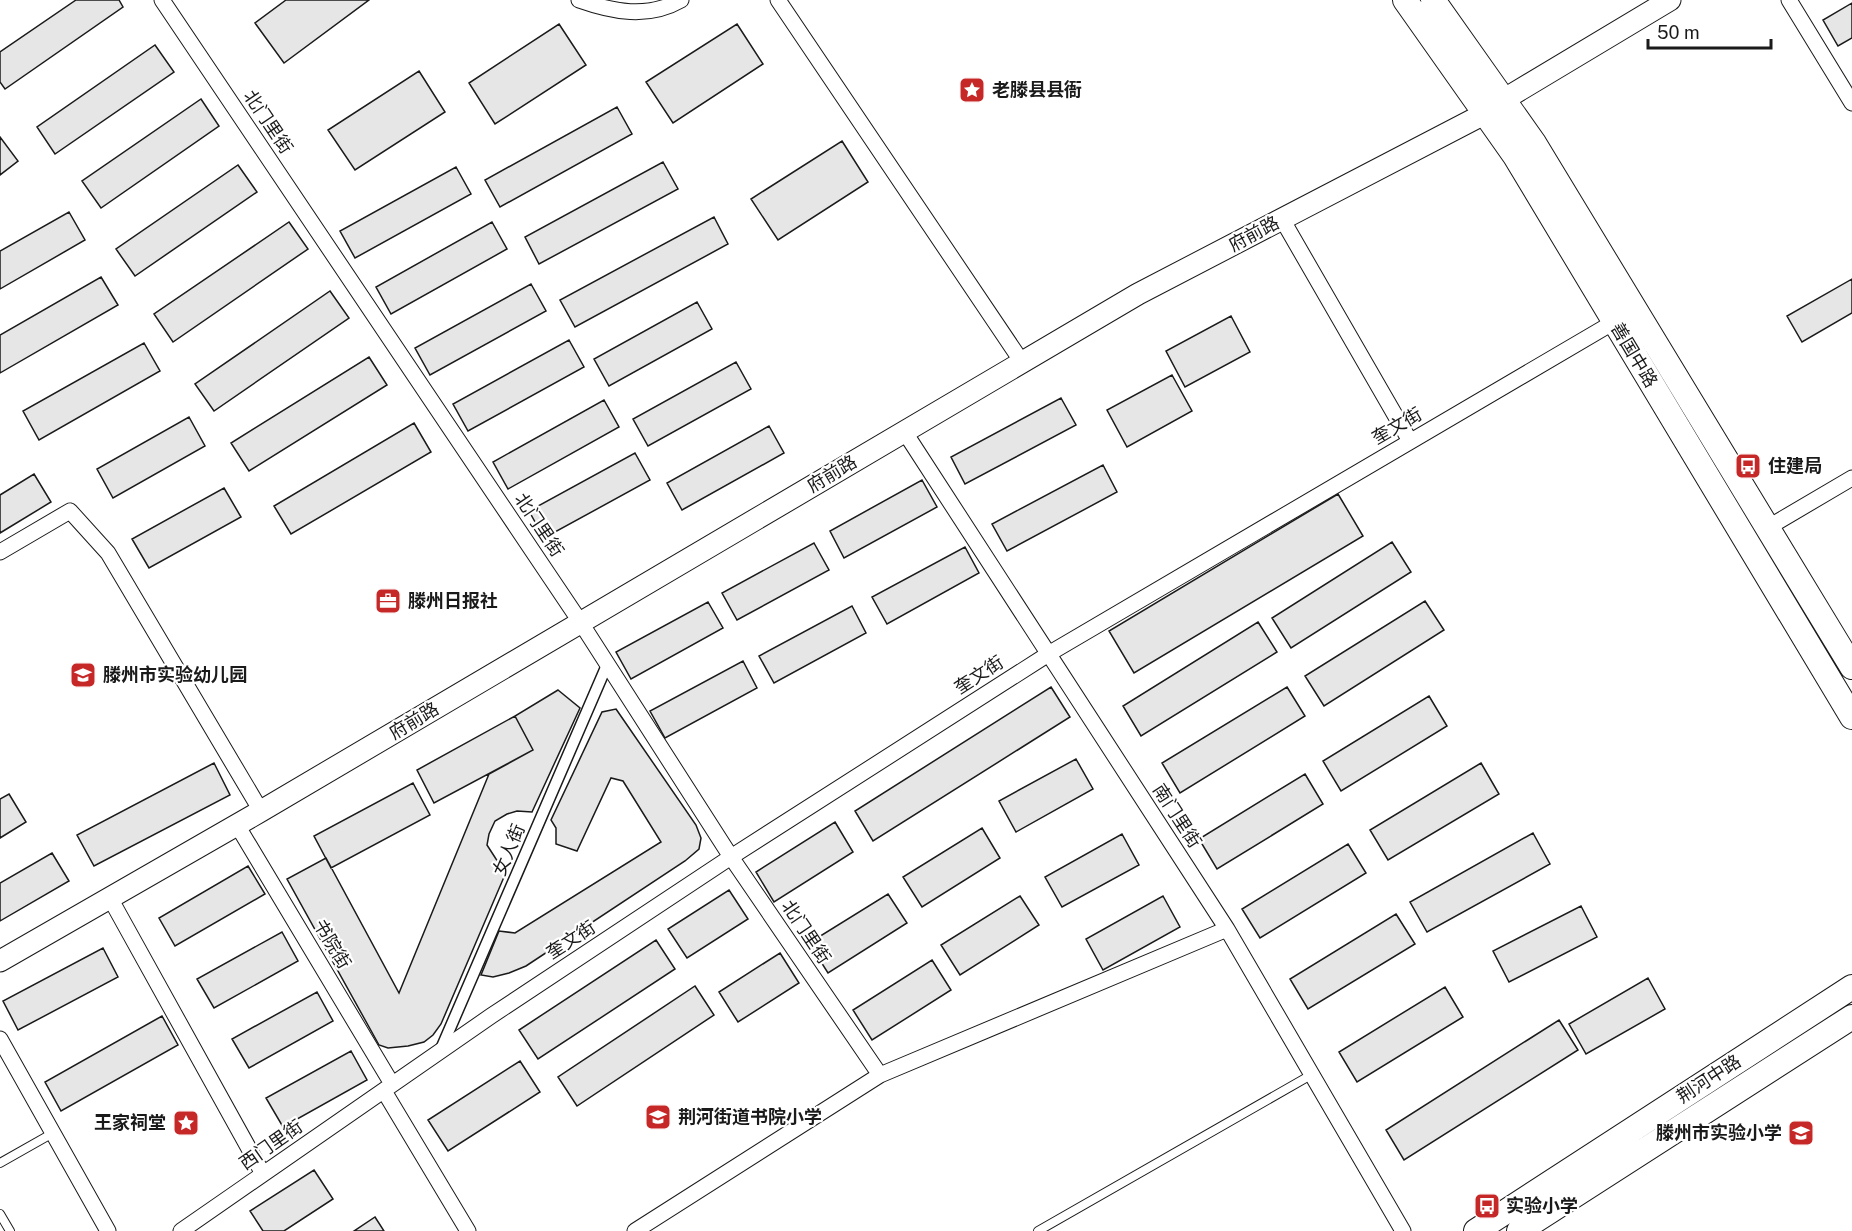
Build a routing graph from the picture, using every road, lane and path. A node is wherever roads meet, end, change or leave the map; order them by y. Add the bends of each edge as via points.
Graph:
1 (162, 0) edge
2 (579, 0) edge
3 (681, 0) edge
4 (778, 0) edge
5 (1405, 0) edge
6 (1433, 0) edge
7 (1670, 0) edge
8 (1789, 0) edge
9 (1852, 103) edge
10 (1494, 107) junction
11 (1282, 219) junction
12 (1614, 322) junction
13 (1022, 362) junction
14 (904, 431) junction
15 (1410, 441) junction
16 (1852, 478) edge
17 (1767, 528) junction
18 (0, 552) edge
19 (581, 623) junction
20 (1050, 653) junction
21 (607, 665) junction
22 (1852, 668) edge
23 (1852, 717) edge
24 (261, 812) junction
25 (237, 825) junction
26 (731, 857) junction
27 (110, 898) junction
28 (1227, 930) junction
29 (0, 960) edge
30 (1852, 987) edge
31 (1852, 1017) edge
32 (0, 1040) edge
33 (441, 1049) junction
34 (880, 1075) junction
35 (1311, 1075) junction
36 (388, 1087) junction
37 (52, 1133) junction
38 (0, 1163) edge
39 (263, 1174) junction
40 (0, 1214) edge
41 (10, 1231) edge
42 (108, 1231) edge
43 (181, 1231) edge
44 (468, 1231) edge
45 (635, 1231) edge
46 (1038, 1231) edge
47 (1403, 1231) edge
48 (1476, 1231) edge
49 (1519, 1231) edge

1 - 19 street, 北门里街
2 - 3 street via 635,13 668,8
4 - 13 street
5 - 10 main road, 善国中路
6 - 10 main road, 善国中路
7 - 10 main road, 府前路
8 - 9 street
10 - 11 main road, 府前路
10 - 12 main road, 善国中路 via 1515,156
10 - 17 main road, 善国中路 via 1534,143
11 - 13 main road, 府前路 via 1138,294
11 - 15 street
12 - 15 street, 奎文街
12 - 23 main road, 善国中路
13 - 14 main road, 府前路
14 - 19 main road, 府前路
14 - 20 street, 南门里街
15 - 20 street, 奎文街
16 - 17 street
17 - 22 main road, 善国中路
18 - 24 street via 70,511 108,553
19 - 21 street, 北门里街
19 - 24 main road, 府前路
20 - 26 street, 奎文街
20 - 28 street, 南门里街
21 - 26 street, 北门里街
21 - 33 street, 女人街
24 - 25 main road, 府前路
25 - 27 main road, 府前路
25 - 36 street, 书院街
26 - 33 street, 奎文街
26 - 34 street, 北门里街
27 - 29 main road, 府前路
27 - 39 street
28 - 34 street
28 - 35 street, 南门里街
30 - 48 main road, 荆河中路
31 - 49 main road, 荆河中路
32 - 37 street
33 - 36 street, 奎文街
34 - 45 street
35 - 46 lane
35 - 47 street, 南门里街
36 - 39 street, 西门里街
36 - 44 street, 书院街
37 - 38 lane
37 - 42 street
39 - 43 street, 西门里街
40 - 41 lane

